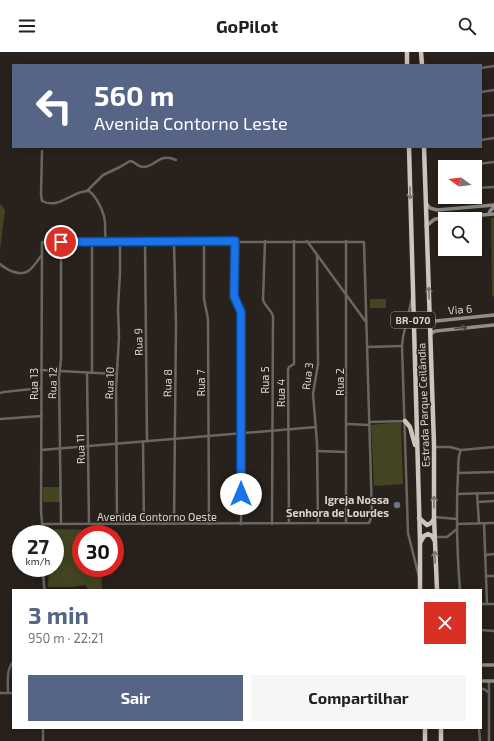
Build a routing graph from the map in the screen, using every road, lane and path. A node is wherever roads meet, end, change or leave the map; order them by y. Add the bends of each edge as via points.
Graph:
1 (407, 52) edge
2 (421, 52) edge
3 (407, 64) edge
4 (422, 64) edge
5 (494, 66) edge
6 (482, 68) edge
7 (494, 90) edge
8 (482, 92) edge
9 (494, 115) edge
10 (482, 116) edge
11 (494, 138) edge
12 (482, 140) edge
13 (409, 148) edge
14 (424, 148) edge
15 (42, 151) dead end
16 (176, 160) dead end
17 (494, 162) edge
18 (482, 163) edge
19 (494, 186) edge
20 (482, 187) edge
21 (87, 191) junction
22 (426, 203) junction
23 (478, 206) junction
24 (494, 206) edge
25 (481, 212) edge
26 (489, 214) junction
27 (494, 214) edge
28 (482, 215) edge
29 (438, 219) edge
30 (426, 226) junction
31 (235, 241) junction
32 (264, 241) junction
33 (294, 241) junction
34 (307, 241) junction
35 (346, 241) junction
36 (61, 242) junction
37 (92, 242) junction
38 (106, 242) junction
39 (120, 242) junction
40 (145, 242) junction
41 (174, 242) junction
42 (204, 242) junction
43 (317, 255) junction
44 (41, 256) junction
45 (0, 264) edge
46 (346, 294) junction
47 (413, 294) junction
48 (429, 315) junction
49 (494, 315) edge
50 (366, 322) junction
51 (494, 325) edge
52 (430, 336) junction
53 (402, 346) junction
54 (367, 347) junction
55 (41, 370) junction
56 (60, 371) junction
57 (87, 373) junction
58 (92, 373) junction
59 (116, 374) junction
60 (41, 388) junction
61 (0, 394) edge
62 (42, 416) junction
63 (0, 419) edge
64 (405, 422) junction
65 (347, 424) junction
66 (369, 424) junction
67 (316, 427) junction
68 (288, 429) junction
69 (272, 431) junction
70 (241, 434) junction
71 (208, 437) junction
72 (174, 439) junction
73 (145, 441) junction
74 (116, 444) junction
75 (88, 446) junction
76 (434, 447) junction
77 (494, 447) edge
78 (60, 448) junction
79 (41, 450) junction
80 (461, 450) junction
81 (317, 451) junction
82 (346, 452) junction
83 (417, 457) junction
84 (494, 472) edge
85 (458, 473) junction
86 (494, 493) edge
87 (457, 494) junction
88 (477, 494) junction
89 (494, 501) edge
90 (478, 502) junction
91 (419, 518) junction
92 (434, 518) junction
93 (457, 519) junction
94 (318, 523) junction
95 (346, 523) junction
96 (479, 523) junction
97 (484, 523) junction
98 (494, 523) edge
99 (43, 524) joint
100 (61, 524) junction
101 (90, 524) junction
102 (117, 524) junction
103 (144, 524) junction
104 (174, 524) junction
105 (209, 524) junction
106 (241, 524) junction
107 (272, 524) junction
108 (288, 524) junction
109 (457, 524) junction
110 (457, 529) junction
111 (435, 539) junction
112 (420, 542) junction
113 (494, 554) edge
114 (485, 555) junction
115 (486, 576) junction
116 (494, 576) edge
117 (44, 577) edge
118 (420, 582) junction
119 (44, 586) junction
120 (42, 589) edge
121 (45, 589) edge
122 (420, 589) edge
123 (437, 589) edge
124 (460, 589) edge
125 (482, 604) edge
126 (487, 604) junction
127 (494, 604) edge
128 (482, 630) edge
129 (494, 631) edge
130 (12, 663) edge
131 (482, 665) edge
132 (494, 665) edge
133 (482, 681) edge
134 (489, 681) junction
135 (494, 681) edge
136 (482, 689) edge
137 (488, 692) junction
138 (0, 693) edge
139 (8, 693) junction
140 (12, 693) edge
141 (43, 729) edge
142 (425, 729) edge
143 (441, 729) edge
144 (479, 729) edge
145 (43, 741) edge
146 (425, 741) edge
147 (441, 741) edge
148 (480, 741) edge
149 (489, 741) edge

1 - 3 highway
2 - 4 highway
5 - 6 street
7 - 8 street
9 - 10 street
11 - 12 street
13 -> 47 highway, Estrada Parque Ceilândia / BR-070
14 - 22 highway, Estrada Parque Ceilândia / BR-070
15 - 21 street via 42,201 58,203 78,192
16 - 21 street via 162,158 146,167 130,161 103,175
17 - 18 street
19 - 20 street
21 - 38 street via 92,194 101,209 105,221
22 - 23 main road via 436,210
22 - 30 highway, Estrada Parque Ceilândia / BR-070
23 - 24 main road
23 - 25 main road
24 - 26 main road
26 - 27 main road
26 - 28 main road
29 - 30 main road
48 -> 30 highway, Estrada Parque Ceilândia / BR-070
31 - 32 street
31 - 42 street
31 - 70 street via 234,296 241,312
32 - 33 street
32 - 69 street, Rua 5 via 263,300 273,316
33 - 34 street
33 - 68 street, Rua 4 via 294,364 288,370
34 - 35 street
34 - 43 street
35 - 46 street, Rua 2
35 - 50 street via 364,242
36 - 37 street
36 - 44 street, Rua 13 via 42,242
36 - 56 street, Rua 12
37 - 38 street
37 - 58 street
38 - 39 street
39 - 40 street
39 - 59 street, Rua 10
40 - 41 street
40 - 73 street, Rua 9
41 - 42 street
41 - 72 street, Rua 8
42 - 71 street, Rua 7 via 204,299 208,320
43 - 46 street
43 - 67 street, Rua 3 via 318,364 313,394
44 - 45 street via 30,270 23,274 4,268
44 - 55 street, Rua 13
46 - 50 street
46 - 65 street, Rua 2
47 - 53 street
47 - 83 highway, Estrada Parque Ceilândia / BR-070
48 - 49 main road, Via 6 via 436,321
48 - 52 highway, Estrada Parque Ceilândia / BR-070
50 - 54 street
52 -> 51 main road, Via 6 via 436,330
52 - 76 highway, Estrada Parque Ceilândia / BR-070
53 - 54 street
53 - 64 street
54 - 66 street
55 - 56 street
55 - 60 street, Rua 13
56 - 57 street
56 - 78 street, Rua 12
57 - 58 street
57 - 75 street, Rua 11
58 - 59 street
59 - 74 street, Rua 10
60 - 61 street
60 - 62 street, Rua 13
62 - 63 street
62 - 79 street, Rua 13
64 - 66 street
64 - 83 highway via 410,427
64 - 118 street via 408,533
65 - 66 street
65 - 82 street, Rua 2
66 - 95 street, Avenida Contorno Oeste via 372,516 367,523
67 - 68 street
67 - 81 street, Rua 3
68 - 69 street
68 - 108 street, Rua 4
69 - 70 street
69 - 107 street, Rua 5
70 - 71 street
70 - 106 street
71 - 72 street
71 - 105 street, Rua 7
72 - 73 street
72 - 104 street, Rua 8
73 - 74 street
73 - 103 street, Rua 9
74 - 75 street
74 - 102 street, Rua 10
75 - 78 street
75 - 101 street, Rua 11
76 - 80 street
92 -> 76 highway, Estrada Parque Ceilândia / BR-070
77 - 80 street
78 - 79 street
78 - 100 street, Rua 12
79 - 99 street, Rua 13
80 - 85 street
81 - 82 street
81 - 94 street, Rua 3
82 - 95 street, Rua 2
83 - 91 highway, Estrada Parque Ceilândia / BR-070
84 - 85 street
85 - 87 street
86 - 88 street
87 - 88 street
87 - 93 street
88 - 90 street
89 - 90 street
90 - 96 street
91 - 92 highway via 427,525
91 - 112 highway, Estrada Parque Ceilândia / BR-070
92 - 93 street
92 - 111 highway, Estrada Parque Ceilândia / BR-070
93 - 109 street
94 - 95 street, Avenida Contorno Oeste
94 - 108 street, Avenida Contorno Oeste
96 - 97 street
96 - 109 street
97 - 98 street
97 - 114 street
99 - 100 street, Avenida Contorno Oeste
100 - 101 street, Avenida Contorno Oeste
101 - 102 street, Avenida Contorno Oeste
102 - 103 street, Avenida Contorno Oeste
103 - 104 street, Avenida Contorno Oeste
104 - 105 street, Avenida Contorno Oeste
105 - 106 street, Avenida Contorno Oeste
106 - 107 street, Avenida Contorno Oeste
107 - 108 street, Avenida Contorno Oeste
109 - 110 street
110 - 111 street via 447,537
110 - 124 street
111 - 112 highway via 428,534
123 -> 111 highway, Estrada Parque Ceilândia / BR-070
112 - 118 highway, Estrada Parque Ceilândia / BR-070
113 - 114 street
114 - 115 street
115 - 116 street
115 - 126 street
117 - 119 street
118 - 122 highway, Estrada Parque Ceilândia / BR-070
119 - 120 street
119 - 121 street
125 - 126 street
126 - 127 street
128 - 129 street
130 - 139 street via 8,671
131 - 132 main road
133 - 134 main road
134 - 135 main road
134 - 137 street
136 - 137 street
137 - 149 street
138 - 139 street
139 - 140 street
141 - 145 street
142 - 146 highway
143 - 147 highway
144 - 148 street

